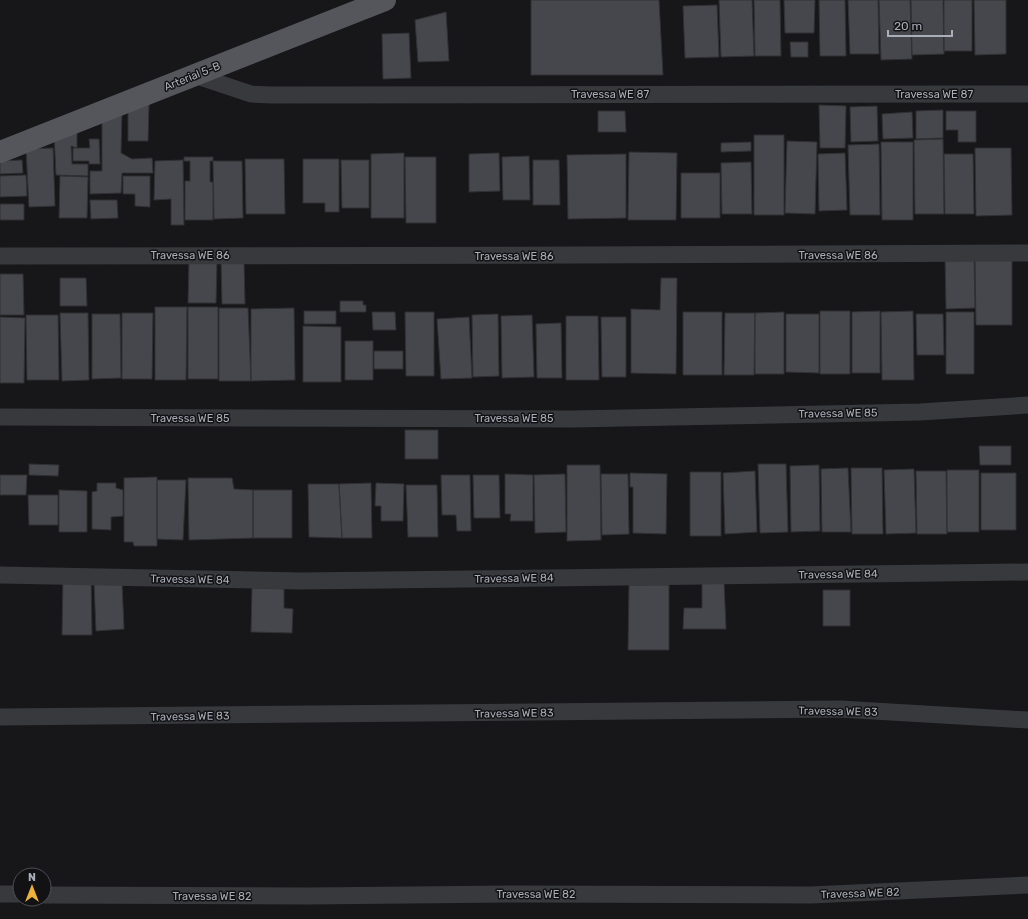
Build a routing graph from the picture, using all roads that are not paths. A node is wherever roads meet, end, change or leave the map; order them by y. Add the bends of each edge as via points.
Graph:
1 (385, 0) edge
2 (194, 75) junction
3 (1028, 94) edge
4 (0, 152) edge
5 (1028, 253) edge
6 (0, 256) edge
7 (1028, 405) edge
8 (0, 417) edge
9 (1028, 572) edge
10 (0, 575) edge
11 (0, 717) edge
12 (1028, 720) edge
13 (1028, 886) edge
14 (0, 894) edge
15 (12, 894) edge
16 (52, 895) edge

1 - 2 main road, Arterial 5-B
2 - 3 street, Travessa WE 87 via 251,94 272,95
2 - 4 main road, Arterial 5-B
5 - 6 street, Travessa WE 86
7 - 8 street, Travessa WE 85 via 920,412 573,419
9 - 10 street, Travessa WE 84 via 300,581
11 - 12 street, Travessa WE 83 via 840,709
13 - 16 street, Travessa WE 82 via 811,895
14 - 15 street

